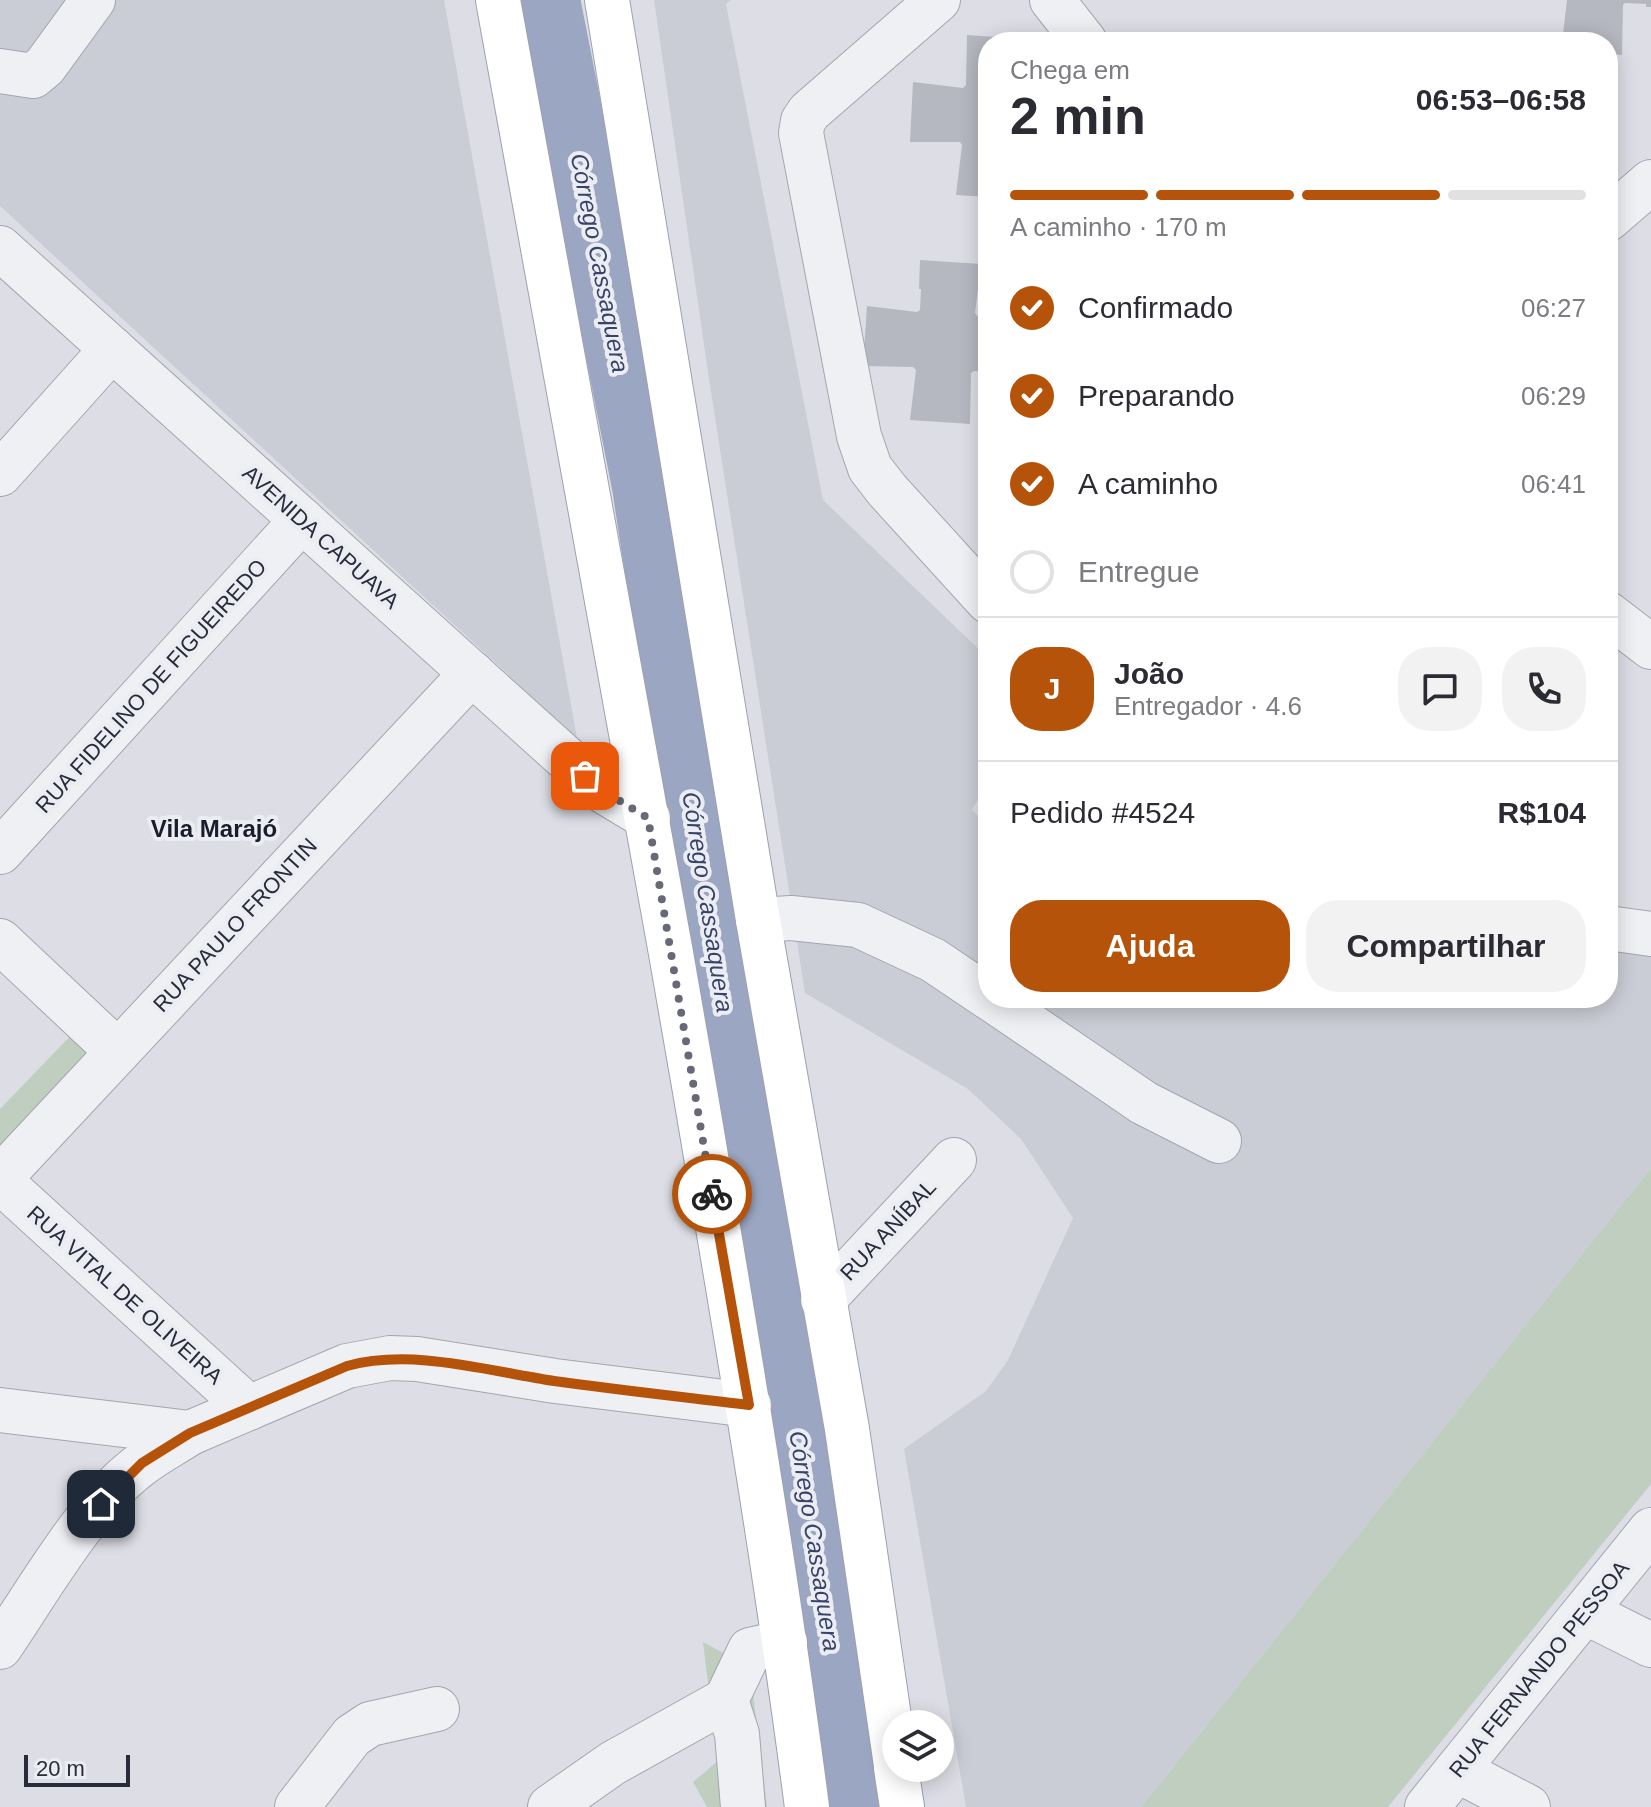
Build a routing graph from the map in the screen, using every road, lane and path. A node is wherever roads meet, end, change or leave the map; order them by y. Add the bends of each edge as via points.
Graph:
1 (93, 0) edge
2 (498, 0) edge
3 (607, 0) edge
4 (938, 0) edge
5 (1052, 0) edge
6 (1077, 32) edge
7 (0, 71) edge
8 (1649, 187) edge
9 (1618, 211) edge
10 (0, 248) edge
11 (112, 349) junction
12 (0, 474) edge
13 (302, 520) junction
14 (978, 590) edge
15 (1618, 624) edge
16 (1651, 647) edge
17 (472, 673) junction
18 (648, 818) junction
19 (0, 852) edge
20 (758, 920) junction
21 (1618, 929) edge
22 (1651, 934) edge
23 (0, 941) edge
24 (978, 990) edge
25 (1005, 1008) edge
26 (117, 1051) junction
27 (1219, 1141) dead end
28 (954, 1160) dead end
29 (0, 1180) edge
30 (823, 1300) junction
31 (749, 1405) junction
32 (249, 1408) junction
33 (0, 1410) edge
34 (190, 1433) junction
35 (1651, 1530) edge
36 (1585, 1612) junction
37 (785, 1642) junction
38 (1651, 1645) edge
39 (0, 1647) edge
40 (726, 1700) junction
41 (437, 1709) dead end
42 (888, 1710) edge
43 (1457, 1770) junction
44 (898, 1782) edge
45 (297, 1807) edge
46 (550, 1807) edge
47 (743, 1807) edge
48 (807, 1807) edge
49 (902, 1807) edge
50 (1427, 1807) edge
51 (1528, 1807) edge

1 - 7 street via 33,76
2 - 18 main road
3 - 20 main road
4 - 14 street via 809,112 801,133 859,436 870,468
5 - 6 street
8 - 9 street
10 - 11 street, AVENIDA CAPUAVA
11 - 12 street
11 - 13 street, AVENIDA CAPUAVA
13 - 17 street, AVENIDA CAPUAVA
13 - 19 street, RUA FIDELINO DE FIGUEIREDO
15 - 16 street
17 - 18 street, AVENIDA CAPUAVA via 600,789
17 - 26 street, RUA PAULO FRONTIN
18 - 31 main road
20 - 24 street via 858,925 933,960
20 - 30 main road
21 - 22 street
23 - 26 street
25 - 27 street via 1144,1103
26 - 29 street, RUA PAULO FRONTIN
28 - 30 street, RUA ANÍBAL
29 - 32 street, RUA VITAL DE OLIVEIRA
30 - 42 main road
31 - 32 street via 552,1366 390,1358 347,1366
31 - 37 main road
32 - 34 street
33 - 34 street
34 - 39 street via 142,1463 101,1504
35 - 36 street, RUA FERNANDO PESSOA
36 - 38 street
36 - 43 street, RUA FERNANDO PESSOA
37 - 40 street via 750,1650
37 - 48 main road
40 - 46 street via 613,1763
40 - 47 street via 737,1734
41 - 45 street via 370,1724 352,1736
43 - 50 street, RUA FERNANDO PESSOA
43 - 51 street
44 - 49 main road

